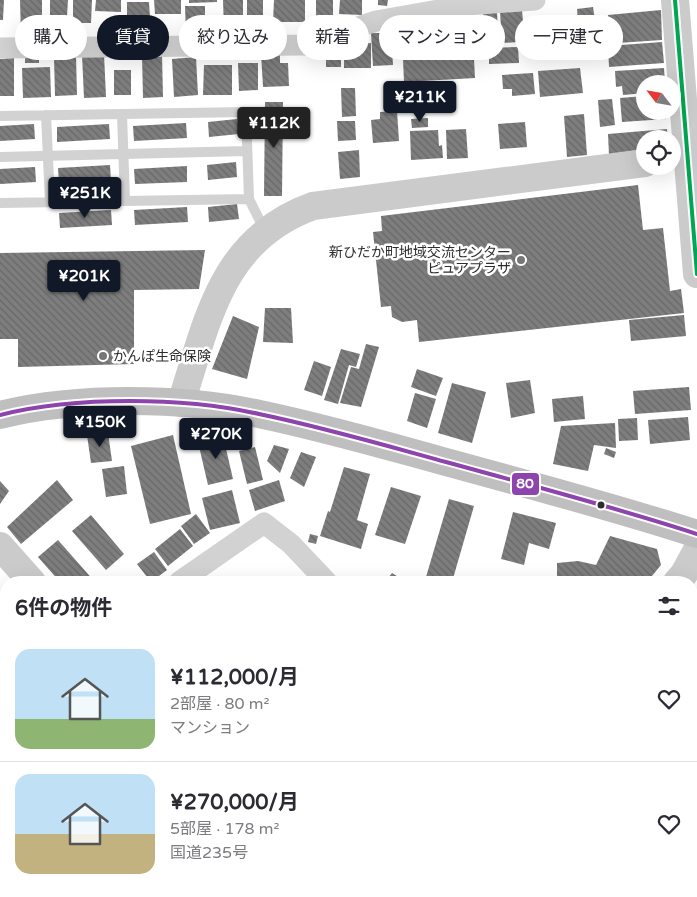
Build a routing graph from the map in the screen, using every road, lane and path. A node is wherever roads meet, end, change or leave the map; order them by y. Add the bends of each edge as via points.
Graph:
1 (535, 0) edge
2 (675, 0) edge
3 (0, 48) edge
4 (122, 114) junction
5 (46, 115) junction
6 (0, 116) edge
7 (679, 130) edge
8 (247, 151) junction
9 (123, 154) junction
10 (48, 156) junction
11 (0, 157) edge
12 (636, 164) edge
13 (681, 164) edge
14 (249, 200) junction
15 (125, 201) junction
16 (50, 202) junction
17 (0, 203) edge
18 (265, 232) junction
19 (696, 258) edge
20 (182, 403) junction
21 (0, 415) edge
22 (697, 534) edge
23 (0, 546) edge
24 (697, 550) edge
25 (27, 576) edge
26 (188, 576) edge
27 (321, 576) edge
28 (682, 576) edge

1 - 3 street via 467,5 376,21 305,45
2 - 7 street
4 - 5 lane
4 - 8 lane via 246,112
4 - 9 lane
5 - 6 lane
5 - 10 lane
8 - 9 lane
8 - 14 lane
9 - 10 lane
9 - 15 lane
10 - 11 lane
10 - 16 lane
12 - 18 street via 313,206 290,215
13 - 19 street
14 - 15 lane
14 - 18 lane
15 - 16 lane
16 - 17 lane
18 - 20 street via 244,252 226,280 212,309
20 - 21 highway via 67,404
20 - 22 highway via 258,413 616,508
23 - 25 street
24 - 28 street
26 - 27 street via 264,524 290,544

